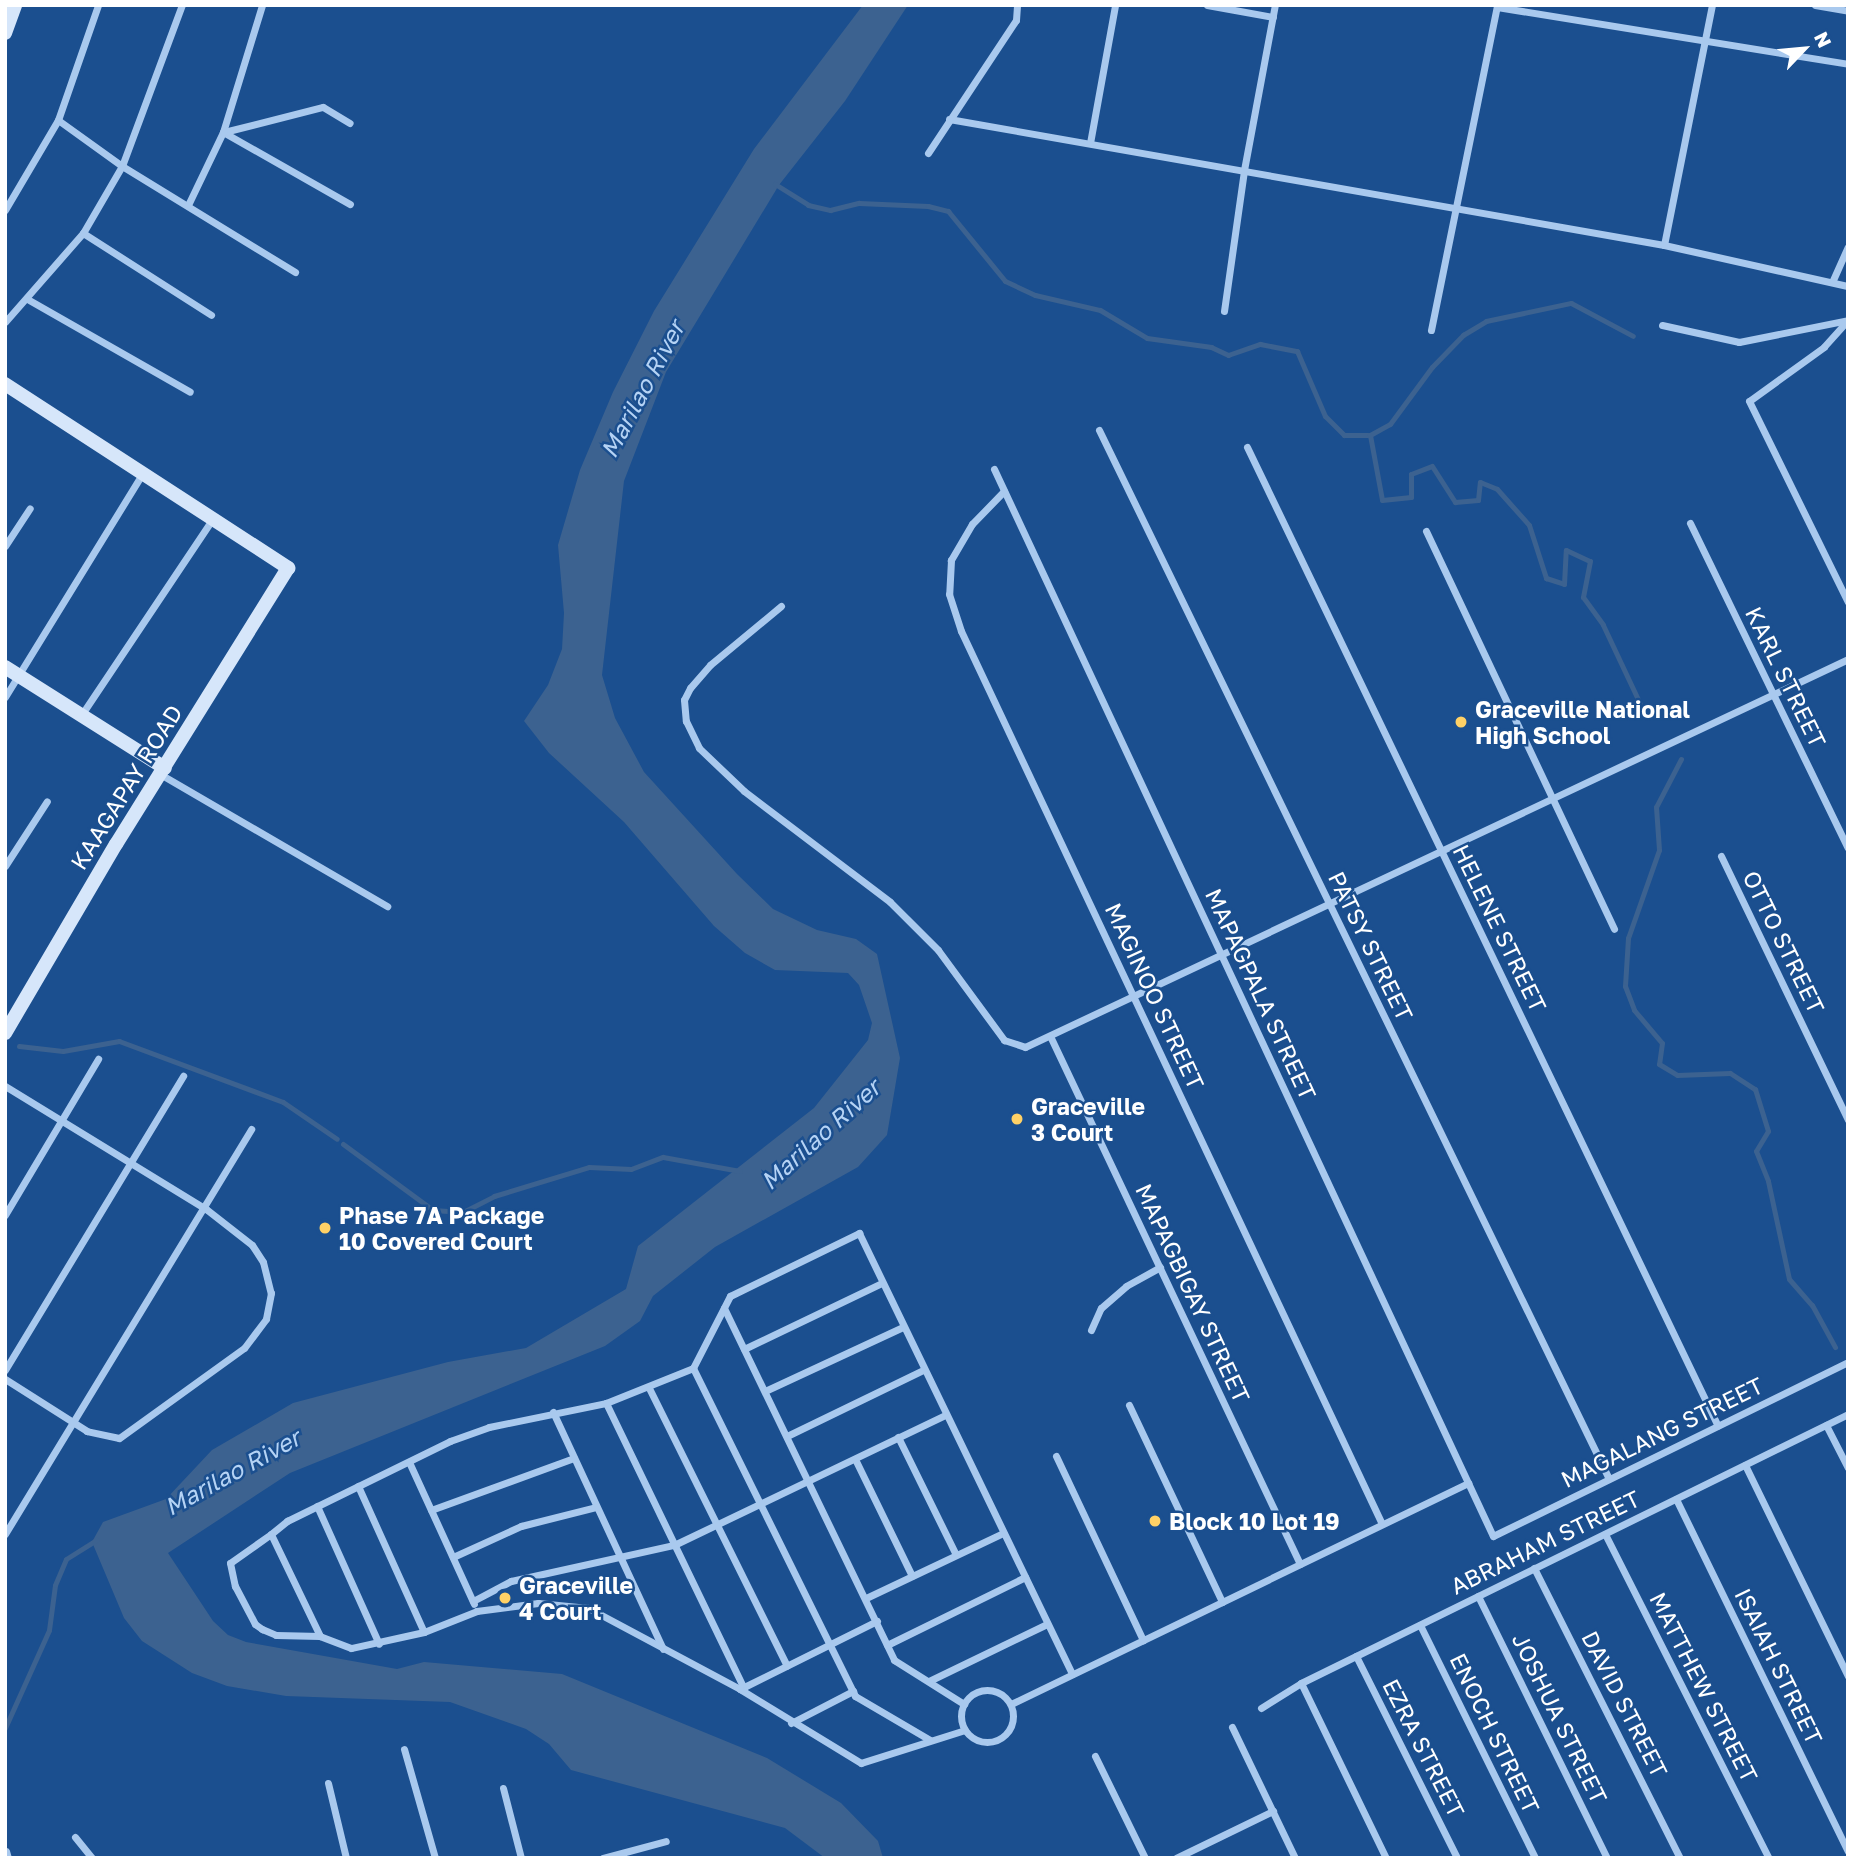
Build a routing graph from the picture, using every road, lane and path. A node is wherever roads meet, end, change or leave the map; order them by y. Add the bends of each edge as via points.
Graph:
1 (15, 5) edge
2 (98, 5) edge
3 (182, 5) edge
4 (262, 5) edge
5 (1017, 5) edge
6 (1115, 5) edge
7 (1207, 5) edge
8 (1275, 5) edge
9 (1712, 5) edge
10 (1815, 5) edge
11 (1497, 6) edge
12 (1848, 11) edge
13 (1273, 17) junction
14 (5, 33) edge
15 (1706, 39) junction
16 (1848, 64) edge
17 (949, 119) junction
18 (58, 120) junction
19 (351, 123) dead end
20 (223, 132) junction
21 (1090, 143) junction
22 (928, 153) dead end
23 (122, 166) junction
24 (1244, 170) junction
25 (349, 204) dead end
26 (188, 205) junction
27 (1457, 209) junction
28 (5, 210) edge
29 (83, 233) junction
30 (1664, 245) junction
31 (1848, 247) edge
32 (295, 272) dead end
33 (1832, 279) junction
34 (1848, 286) edge
35 (29, 300) junction
36 (1224, 311) dead end
37 (211, 315) dead end
38 (1848, 320) edge
39 (5, 322) edge
40 (1662, 325) dead end
41 (1431, 330) dead end
42 (5, 384) edge
43 (190, 392) dead end
44 (1099, 430) dead end
45 (1247, 447) dead end
46 (994, 469) dead end
47 (141, 476) junction
48 (1004, 491) junction
49 (30, 508) dead end
50 (212, 520) junction
51 (1690, 523) dead end
52 (1426, 531) dead end
53 (5, 547) edge
54 (1848, 602) edge
55 (780, 606) dead end
56 (1848, 659) edge
57 (5, 667) edge
58 (19, 675) junction
59 (1772, 693) junction
60 (5, 697) edge
61 (82, 714) junction
62 (163, 771) junction
63 (1553, 798) junction
64 (47, 801) dead end
65 (1848, 848) edge
66 (1442, 851) junction
67 (1721, 856) dead end
68 (5, 866) edge
69 (1329, 905) junction
70 (387, 906) dead end
71 (1614, 929) dead end
72 (1222, 956) junction
73 (1134, 998) junction
74 (5, 1033) edge
75 (1051, 1038) junction
76 (99, 1059) dead end
77 (183, 1076) dead end
78 (5, 1086) edge
79 (63, 1120) junction
80 (1848, 1120) edge
81 (251, 1129) dead end
82 (133, 1162) junction
83 (206, 1209) junction
84 (5, 1214) edge
85 (1160, 1267) junction
86 (882, 1283) junction
87 (724, 1308) junction
88 (903, 1326) junction
89 (1091, 1330) dead end
90 (744, 1349) junction
91 (1848, 1362) edge
92 (693, 1368) junction
93 (5, 1370) edge
94 (923, 1370) junction
95 (5, 1379) edge
96 (649, 1388) junction
97 (765, 1391) junction
98 (606, 1403) junction
99 (1129, 1405) dead end
100 (553, 1412) junction
101 (1848, 1414) edge
102 (945, 1415) junction
103 (72, 1422) junction
104 (1826, 1425) junction
105 (1718, 1426) junction
106 (787, 1436) junction
107 (898, 1437) junction
108 (1056, 1455) dead end
109 (574, 1458) junction
110 (855, 1459) junction
111 (409, 1462) junction
112 (1745, 1465) junction
113 (1848, 1468) edge
114 (1609, 1479) junction
115 (809, 1481) junction
116 (1468, 1483) junction
117 (358, 1486) junction
118 (1676, 1499) junction
119 (761, 1505) junction
120 (317, 1506) junction
121 (596, 1507) junction
122 (431, 1510) junction
123 (1382, 1524) junction
124 (718, 1526) junction
125 (1003, 1533) junction
126 (5, 1534) edge
127 (271, 1534) junction
128 (1605, 1534) junction
129 (1493, 1536) joint
130 (674, 1545) junction
131 (956, 1555) junction
132 (453, 1557) junction
133 (622, 1558) junction
134 (1300, 1564) junction
135 (1534, 1568) junction
136 (912, 1576) junction
137 (1025, 1577) junction
138 (1478, 1596) junction
139 (866, 1598) junction
140 (473, 1601) junction
141 (1222, 1602) junction
142 (477, 1611) junction
143 (877, 1621) junction
144 (1047, 1624) junction
145 (1420, 1625) junction
146 (424, 1632) junction
147 (320, 1636) junction
148 (1143, 1640) junction
149 (379, 1644) junction
150 (830, 1644) junction
151 (887, 1645) junction
152 (663, 1649) junction
153 (1356, 1656) junction
154 (788, 1666) junction
155 (1072, 1674) junction
156 (1848, 1676) edge
157 (929, 1681) junction
158 (1301, 1683) junction
159 (742, 1689) junction
160 (853, 1692) junction
161 (964, 1704) junction
162 (1011, 1704) junction
163 (1261, 1708) dead end
164 (791, 1723) junction
165 (1232, 1727) dead end
166 (965, 1730) junction
167 (930, 1740) junction
168 (404, 1749) dead end
169 (1095, 1756) dead end
170 (328, 1783) dead end
171 (503, 1788) dead end
172 (1273, 1811) junction
173 (75, 1837) dead end
174 (666, 1841) dead end
175 (6, 1851) edge
176 (1848, 1851) edge
177 (8, 1858) edge
178 (92, 1858) edge
179 (346, 1858) edge
180 (435, 1858) edge
181 (520, 1858) edge
182 (603, 1858) edge
183 (1145, 1858) edge
184 (1176, 1858) edge
185 (1296, 1858) edge
186 (1386, 1858) edge
187 (1457, 1858) edge
188 (1535, 1858) edge
189 (1607, 1858) edge
190 (1680, 1858) edge
191 (1769, 1858) edge

1 - 14 street
2 - 18 street
3 - 23 street
4 - 20 street
5 - 17 street via 1016,20
6 - 21 street
7 - 13 street
8 - 13 street
9 - 15 street
10 - 12 street
11 - 15 street
11 - 27 street
13 - 24 street
15 - 16 street
15 - 30 street
17 - 21 street
17 - 22 street
18 - 23 street
18 - 28 street
19 - 20 street via 323,107
20 - 25 street
20 - 26 street
21 - 24 street
23 - 26 street
23 - 29 street
24 - 27 street
24 - 36 street
26 - 32 street
27 - 30 street
27 - 41 street
29 - 35 street
29 - 37 street
30 - 33 street
31 - 33 street
33 - 34 street
35 - 39 street
35 - 43 street
38 - 40 street via 1739,342
38 - 54 street via 1824,347 1749,401
42 - 47 street
44 - 69 street, PATSY STREET
45 - 66 street, HELENE STREET
46 - 48 street, MAPAGPALA STREET
47 - 50 street
47 - 58 street
48 - 72 street, MAPAGPALA STREET
48 - 73 street, MAGINOO STREET via 961,539 951,560 949,594 961,631
49 - 53 street
50 - 61 street
50 - 62 street, KAAGAPAY ROAD via 288,568
51 - 59 street, KARL STREET
52 - 63 street
55 - 75 street via 710,665 690,688 684,700 686,722 699,748 762,806 890,902 938,950 1004,1040 1025,1047
56 - 59 street
57 - 58 street
58 - 60 street
58 - 61 street
59 - 63 street
59 - 65 street, KARL STREET
61 - 62 street
62 - 70 street
62 - 74 street, KAAGAPAY ROAD
63 - 66 street
63 - 71 street
64 - 68 street
66 - 69 street
66 - 105 street, HELENE STREET
67 - 80 street, OTTO STREET
69 - 72 street
69 - 114 street, PATSY STREET
72 - 73 street
72 - 116 street, MAPAGPALA STREET
73 - 75 street
73 - 123 street, MAGINOO STREET
75 - 85 street, MAPAGBIGAY STREET
76 - 79 street
77 - 82 street
78 - 79 street
79 - 82 street
79 - 84 street
81 - 83 street
82 - 83 street
82 - 93 street
83 - 103 street
83 - 103 street via 252,1245 263,1262 271,1293 266,1319 244,1348 126,1435 111,1440
85 - 89 street via 1126,1286 1101,1308
85 - 134 street, MAPAGBIGAY STREET
86 - 87 street via 859,1233 730,1296
86 - 88 street
86 - 90 street
87 - 90 street
87 - 92 street
88 - 94 street
88 - 97 street
90 - 97 street
91 - 105 street, MAGALANG STREET
92 - 96 street
92 - 119 street
94 - 102 street
94 - 106 street
95 - 103 street
96 - 98 street
96 - 124 street
97 - 106 street
98 - 100 street
98 - 130 street
99 - 141 street
100 - 109 street
100 - 111 street via 489,1427
101 - 104 street, ABRAHAM STREET
102 - 107 street
102 - 125 street
103 - 126 street
104 - 112 street, ABRAHAM STREET
104 - 113 street
105 - 114 street, MAGALANG STREET
106 - 115 street
107 - 110 street
107 - 131 street
108 - 148 street
109 - 121 street
109 - 122 street
110 - 115 street
110 - 136 street
111 - 117 street
111 - 122 street
112 - 118 street, ABRAHAM STREET
112 - 156 street
114 - 129 street, MAGALANG STREET
115 - 119 street
115 - 139 street
116 - 123 street
116 - 129 street, MAPAGPALA STREET
117 - 120 street
117 - 146 street
118 - 128 street, ABRAHAM STREET
118 - 176 street, ISAIAH STREET
119 - 124 street
119 - 150 street
120 - 127 street
120 - 149 street
121 - 132 street via 521,1526
121 - 133 street
122 - 132 street
123 - 134 street
124 - 130 street
124 - 154 street
125 - 131 street
125 - 137 street
127 - 147 street
127 - 147 street via 230,1563 235,1586 255,1624 276,1635
128 - 135 street, ABRAHAM STREET
128 - 191 street, MATTHEW STREET
130 - 133 street
130 - 159 street
131 - 136 street
132 - 140 street
133 - 140 street via 511,1581
133 - 152 street
134 - 141 street
135 - 138 street, ABRAHAM STREET
135 - 190 street, DAVID STREET
136 - 139 street
137 - 144 street
137 - 151 street
138 - 145 street, ABRAHAM STREET
138 - 189 street, JOSHUA STREET
139 - 143 street
140 - 142 street
141 - 148 street
142 - 146 street
142 - 152 street via 538,1603 588,1608
143 - 150 street
143 - 151 street
144 - 155 street
144 - 157 street
145 - 153 street, ABRAHAM STREET
145 - 188 street, ENOCH STREET
146 - 149 street
147 - 149 street via 351,1648
148 - 155 street
150 - 154 street
150 - 160 street
151 - 157 street via 894,1660
152 - 159 street
153 - 158 street, ABRAHAM STREET
153 - 187 street, EZRA STREET
154 - 159 street
155 - 162 street
157 - 161 street
158 - 163 street, ABRAHAM STREET
158 - 186 street
159 - 164 street
160 - 164 street
160 - 167 street
161 - 162 street via 973,1694 987,1690 1001,1694
161 - 166 street
162 - 166 street via 1013,1720 1000,1739 977,1740
164 - 167 street via 861,1763
165 - 172 street
166 - 167 street
168 - 180 street
169 - 183 street
170 - 179 street
171 - 181 street
172 - 184 street
172 - 185 street
173 - 178 street
174 - 182 street
175 - 177 street

